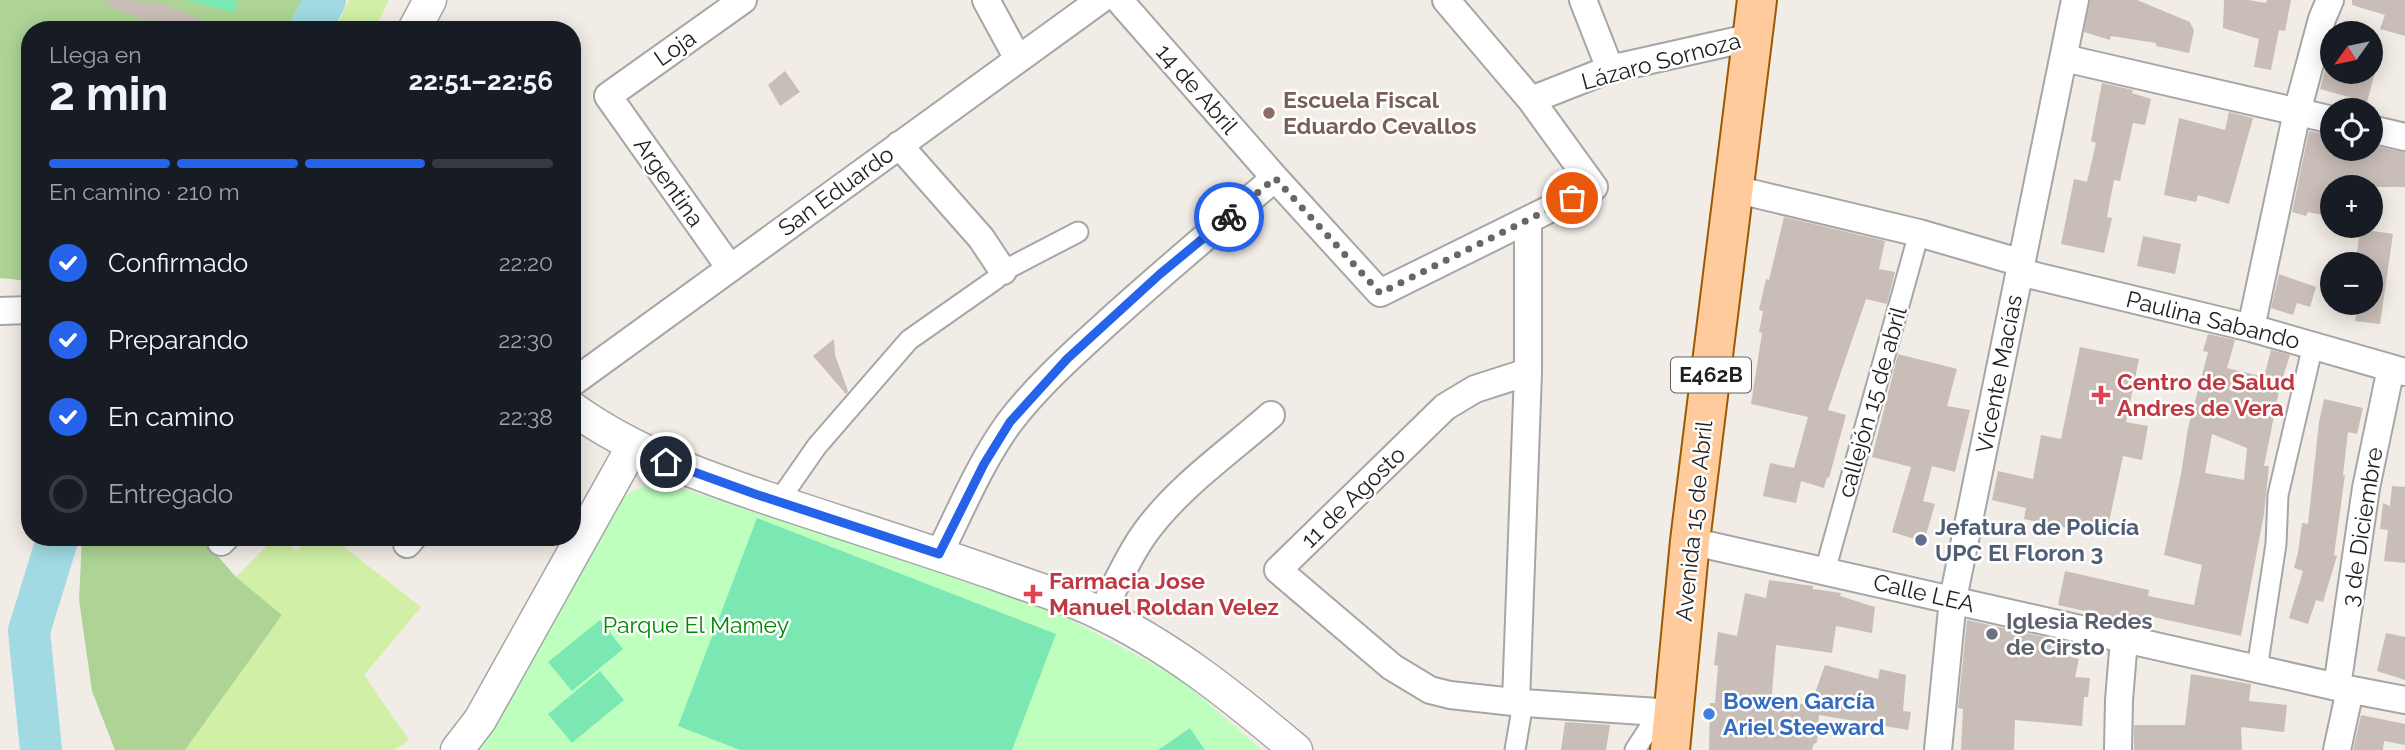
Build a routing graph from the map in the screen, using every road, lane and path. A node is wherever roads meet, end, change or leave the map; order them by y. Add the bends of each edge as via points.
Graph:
1 (430, 0) edge
2 (743, 0) edge
3 (986, 0) edge
4 (1100, 0) edge
5 (1119, 0) edge
6 (1446, 0) edge
7 (1583, 0) edge
8 (1756, 0) edge
9 (2075, 0) edge
10 (2330, 0) edge
11 (419, 21) edge
12 (1753, 37) junction
13 (2064, 58) junction
14 (1018, 60) junction
15 (1610, 69) junction
16 (608, 96) joint
17 (1531, 100) junction
18 (2297, 112) junction
19 (2320, 117) edge
20 (2383, 132) edge
21 (2405, 137) edge
22 (900, 145) junction
23 (1275, 178) junction
24 (1734, 189) junction
25 (1528, 220) junction
26 (1077, 232) dead end
27 (1919, 233) junction
28 (2021, 267) junction
29 (730, 268) junction
30 (1003, 271) junction
31 (0, 310) edge
32 (21, 310) edge
33 (2251, 328) junction
34 (2313, 345) junction
35 (2398, 370) edge
36 (1528, 372) junction
37 (581, 376) edge
38 (581, 414) edge
39 (1271, 415) dead end
40 (633, 446) junction
41 (778, 502) junction
42 (581, 539) edge
43 (1690, 541) junction
44 (577, 546) edge
45 (939, 554) junction
46 (1825, 570) junction
47 (1953, 599) junction
48 (1101, 614) junction
49 (2124, 639) junction
50 (2257, 669) junction
51 (2343, 688) junction
52 (2405, 699) edge
53 (1520, 702) junction
54 (1668, 725) edge
55 (457, 750) edge
56 (1296, 750) edge
57 (1515, 750) edge
58 (1635, 750) edge
59 (1938, 750) edge
60 (2118, 750) edge
61 (2337, 750) edge

1 - 11 street
2 - 16 street, Loja
3 - 14 street
4 - 14 street, San Eduardo
5 - 23 street, 14 de Abril
6 - 17 street
7 - 15 street
8 - 12 main road, Avenida 15 de Abril / E462B
9 - 13 street, Vicente Macías
10 - 18 street
12 - 15 street, Lázaro Sornoza
12 - 24 main road, Avenida 15 de Abril / E462B
13 - 18 street
13 - 28 street, Vicente Macías
14 - 22 street, San Eduardo
15 - 17 street, Lázaro Sornoza
16 - 29 street, Argentina
17 - 25 street via 1594,187
18 - 19 street
18 - 33 street
20 - 21 street
22 - 29 street, San Eduardo
22 - 30 street via 981,238
23 - 25 street, 14 de Abril via 1380,293
23 - 45 street via 1160,274 1032,397 990,453
24 - 27 street, Paulina Sabando
24 - 43 main road, Avenida 15 de Abril / E462B
25 - 36 street
26 - 30 street
27 - 28 street, Paulina Sabando
27 - 46 street, callejón 15 de abril
28 - 33 street, Paulina Sabando
28 - 47 street, Vicente Macías
29 - 37 street, San Eduardo
30 - 41 street via 909,340 817,446
31 - 32 street
33 - 34 street, Paulina Sabando
34 - 35 street, Paulina Sabando
34 - 50 street via 2278,495 2276,544
35 - 51 street, 3 de Diciembre via 2366,488
36 - 53 street
36 - 53 street, 11 de Agosto via 1475,389 1445,407 1278,570 1413,681 1450,695
38 - 40 street
39 - 48 street via 1161,513 1144,534
40 - 41 street
40 - 42 street
41 - 45 street
43 - 46 street, Calle LEA
43 - 54 main road, Avenida 15 de Abril / E462B
44 - 55 street via 480,720
45 - 48 street
46 - 47 street, Calle LEA
47 - 49 street, Calle LEA
47 - 59 street, Vicente Macías
48 - 56 street via 1186,663
49 - 50 street, Calle LEA
49 - 60 street
50 - 51 street, Calle LEA
51 - 52 street, Calle LEA
51 - 61 street, 3 de Diciembre
53 - 54 street, 11 de Agosto
53 - 57 street
54 - 58 street

